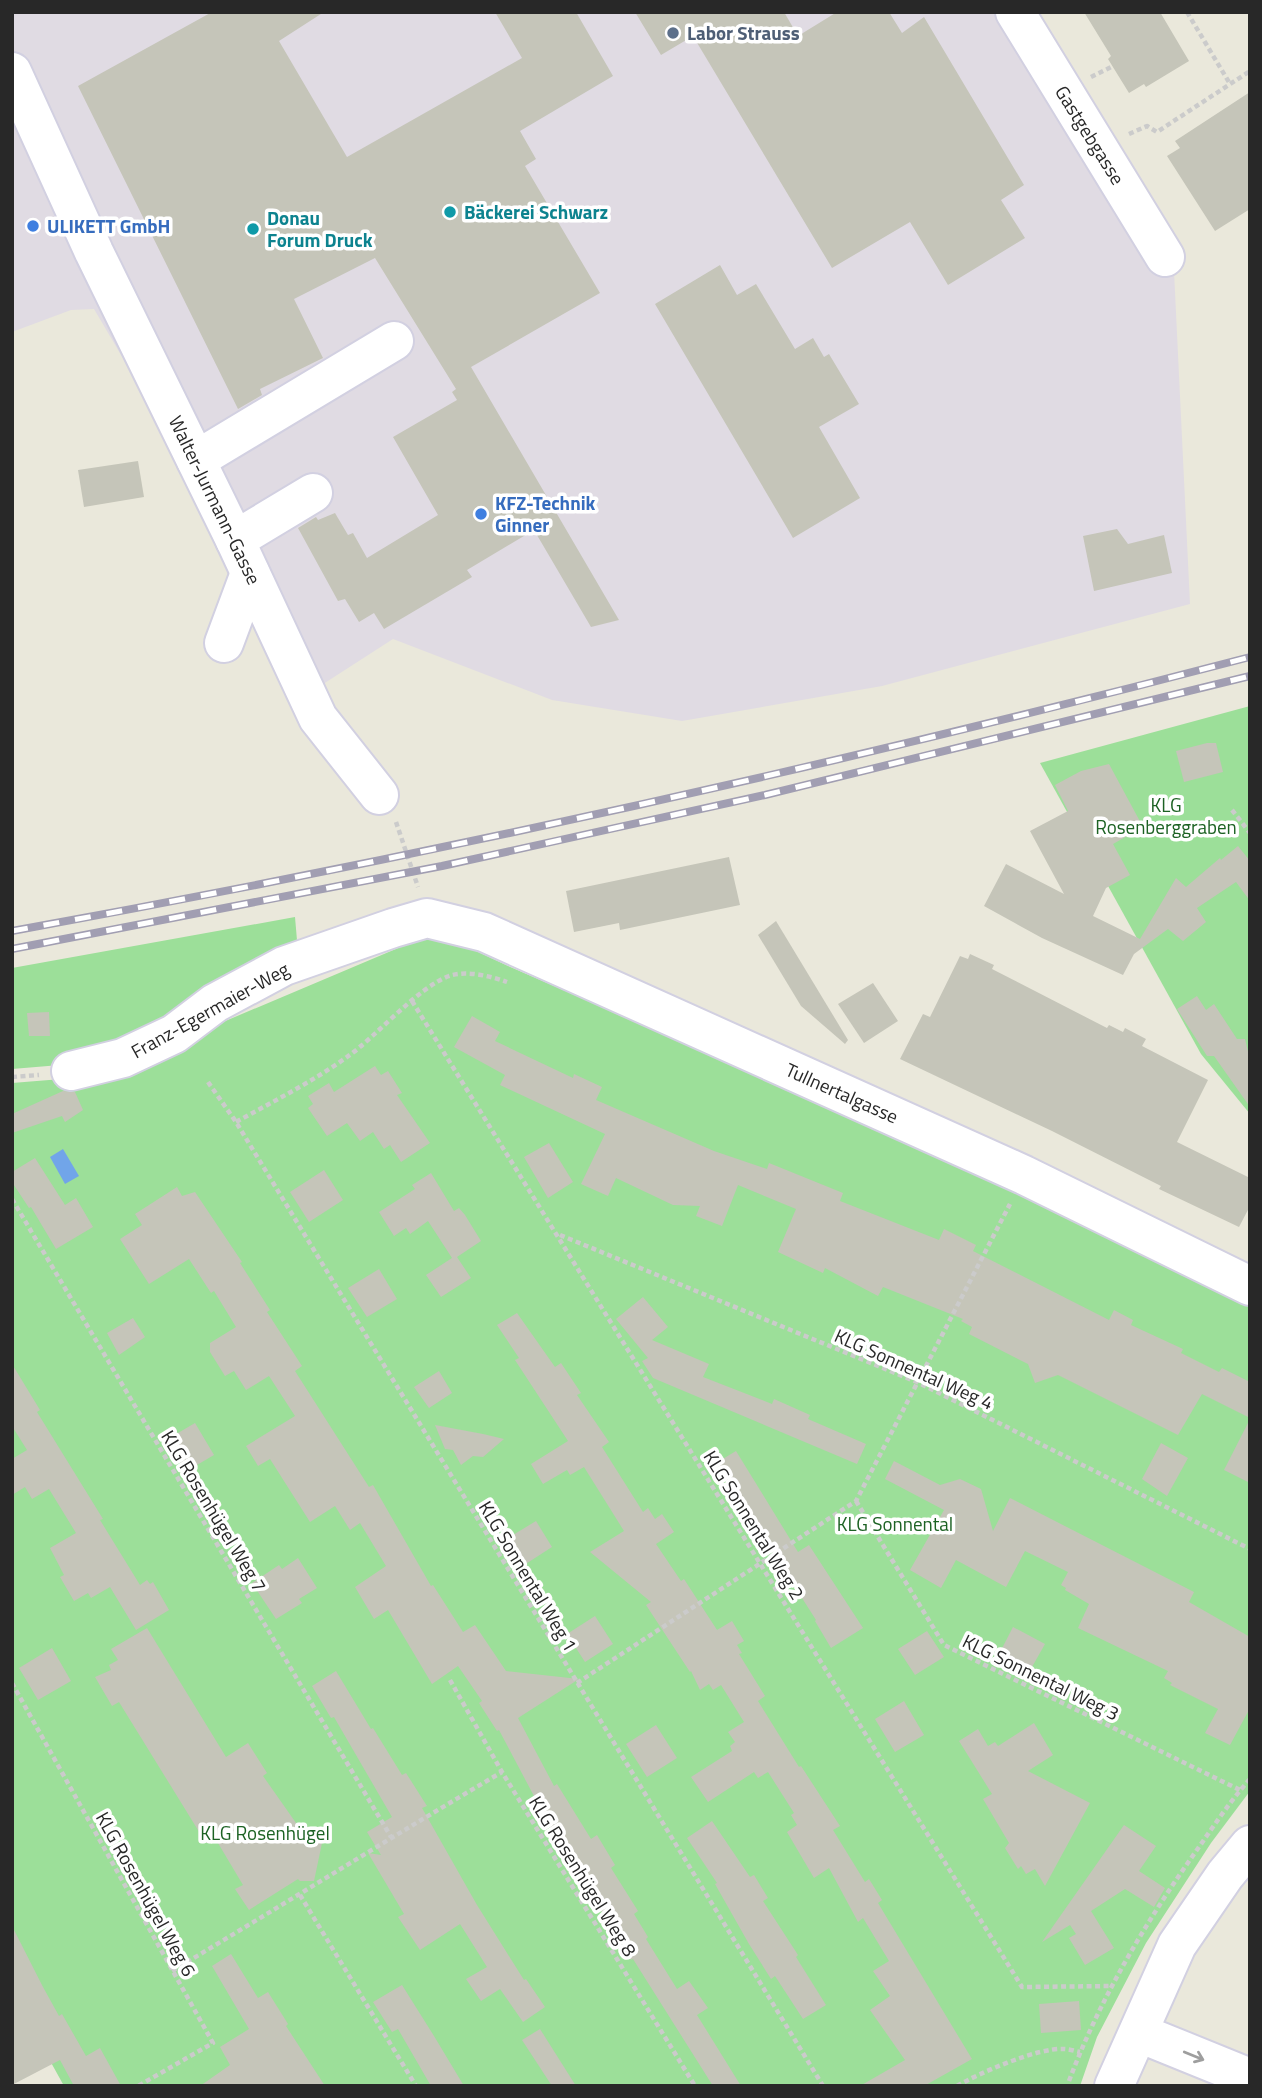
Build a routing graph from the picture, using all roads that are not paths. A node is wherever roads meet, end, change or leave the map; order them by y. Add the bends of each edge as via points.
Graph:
1 (1015, 12) edge
2 (12, 72) edge
3 (1165, 257) dead end
4 (394, 341) dead end
5 (196, 460) junction
6 (313, 493) dead end
7 (242, 557) junction
8 (224, 643) dead end
9 (379, 795) road end
10 (427, 918) joint
11 (71, 1071) dead end
12 (1250, 1286) edge
13 (1250, 1845) edge
14 (1139, 2033) junction
15 (1250, 2078) edge
16 (1114, 2086) edge

1 - 3 street, Gastgebgasse
2 - 5 street, Walter-Jurmann-Gasse
4 - 5 street
5 - 7 street, Walter-Jurmann-Gasse
6 - 7 street
7 - 8 street
7 - 9 street, Walter-Jurmann-Gasse via 322,725
10 - 11 street, Franz-Egermaier-Weg via 285,966 215,1003 174,1034 123,1058
10 - 12 street, Tullnertalgasse via 484,932 1024,1175
13 - 14 street via 1177,1945
14 -> 15 street
14 - 16 street

